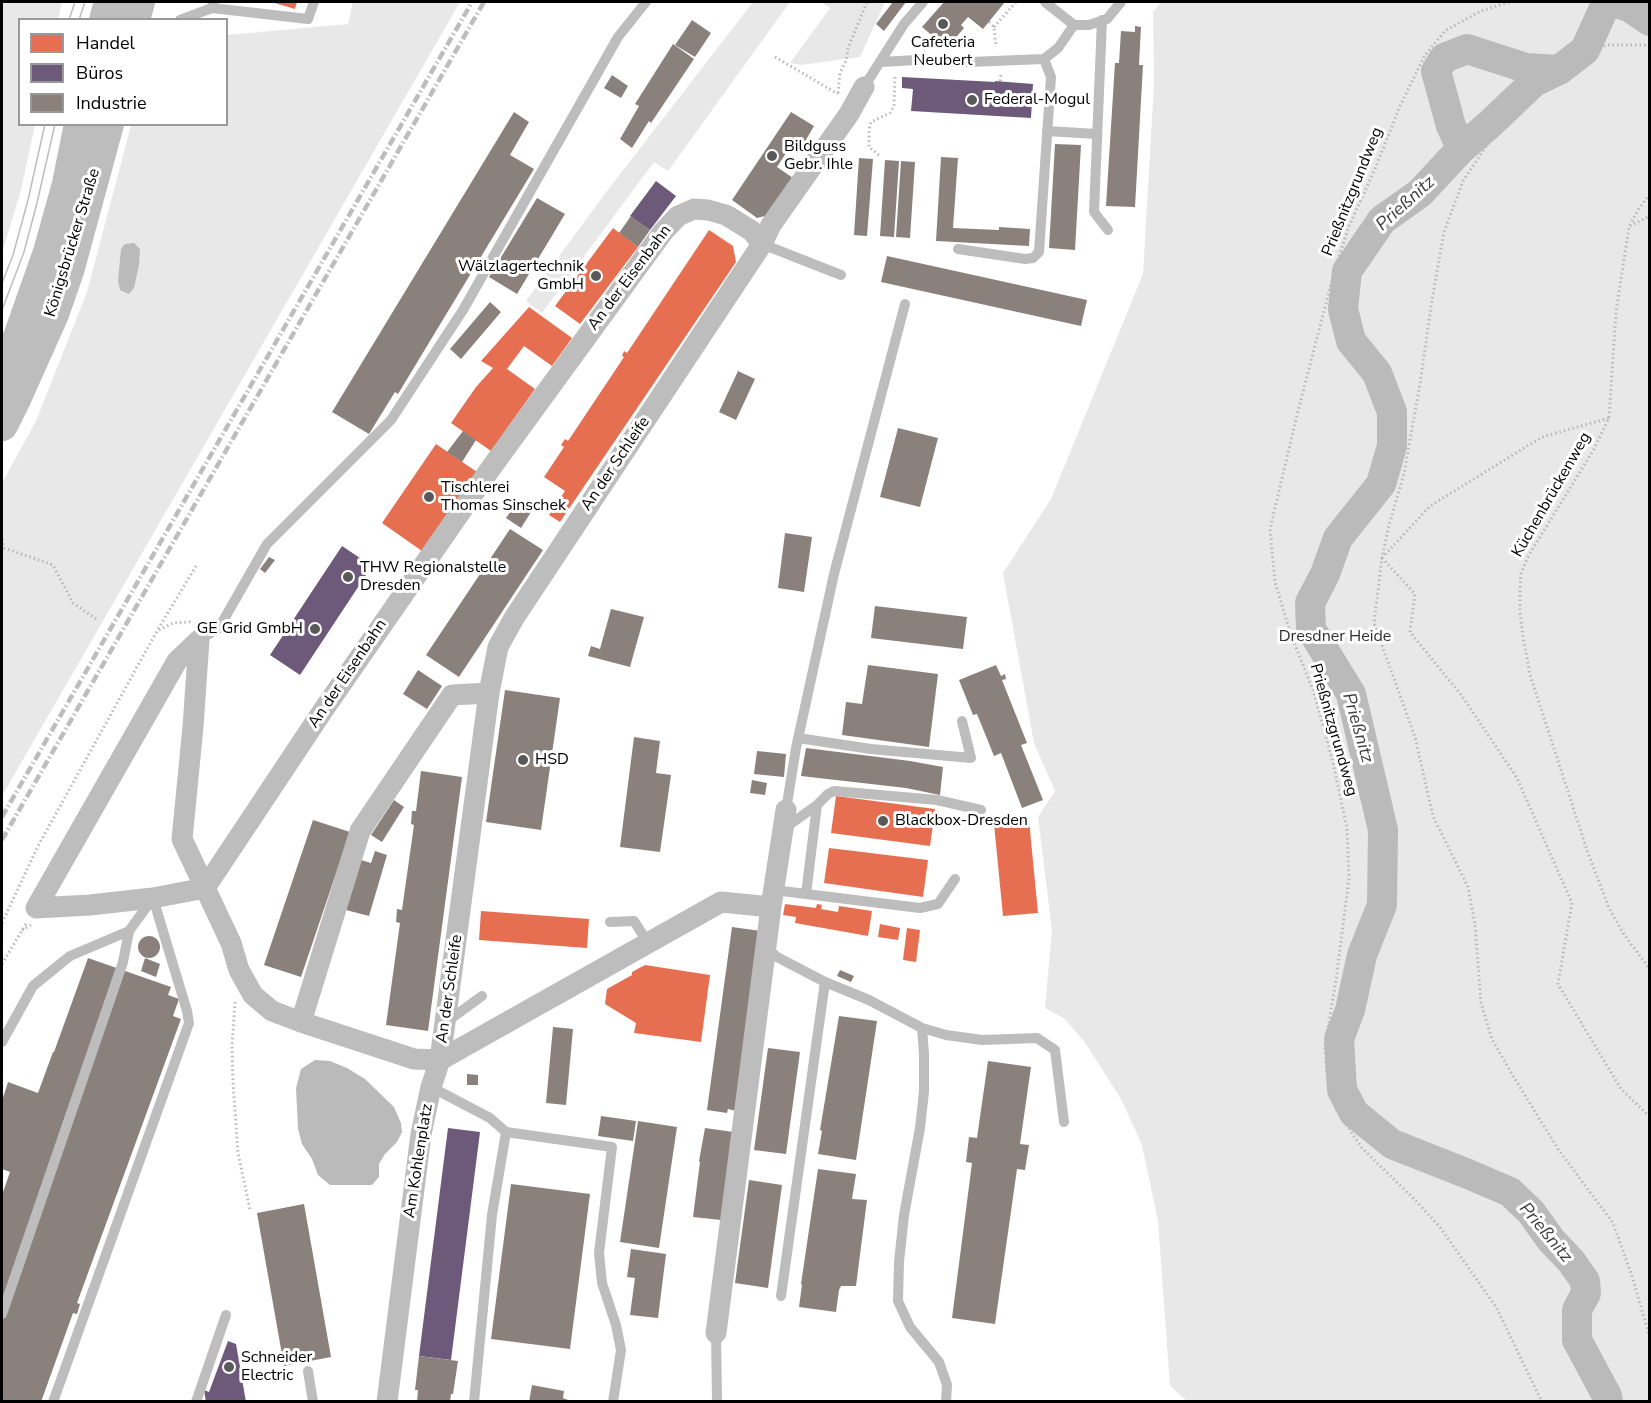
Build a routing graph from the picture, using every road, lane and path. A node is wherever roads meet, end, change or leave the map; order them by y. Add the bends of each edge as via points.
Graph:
1 (110, 2) edge
2 (139, 2) edge
3 (314, 2) edge
4 (646, 2) edge
5 (867, 2) edge
6 (923, 2) edge
7 (1016, 2) edge
8 (1045, 2) edge
9 (1122, 2) edge
10 (1509, 2) edge
11 (213, 4) edge
12 (106, 18) edge
13 (135, 18) edge
14 (184, 18) edge
15 (1102, 20) junction
16 (989, 22) dead end
17 (1074, 25) junction
18 (994, 27) junction
19 (1650, 45) edge
20 (775, 57) dead end
21 (1044, 58) junction
22 (996, 61) junction
23 (880, 62) junction
24 (896, 74) dead end
25 (1001, 74) dead end
26 (1000, 81) dead end
27 (864, 87) joint
28 (80, 126) edge
29 (107, 126) edge
30 (1047, 131) junction
31 (1097, 134) junction
32 (879, 155) dead end
33 (1650, 194) edge
34 (1650, 216) edge
35 (1629, 227) junction
36 (1108, 230) dead end
37 (762, 244) junction
38 (958, 249) dead end
39 (841, 275) dead end
40 (905, 304) dead end
41 (2, 374) edge
42 (1609, 418) junction
43 (2, 425) edge
44 (2, 539) edge
45 (1382, 558) junction
46 (196, 566) dead end
47 (96, 619) dead end
48 (157, 632) junction
49 (204, 637) junction
50 (489, 693) junction
51 (962, 721) dead end
52 (798, 738) junction
53 (817, 805) junction
54 (981, 810) dead end
55 (785, 820) junction
56 (955, 879) dead end
57 (205, 888) junction
58 (806, 894) junction
59 (153, 898) junction
60 (773, 898) junction
61 (36, 908) junction
62 (610, 922) dead end
63 (2, 923) edge
64 (129, 931) junction
65 (648, 943) junction
66 (766, 947) junction
67 (2, 964) edge
68 (1650, 969) edge
69 (239, 970) junction
70 (825, 982) junction
71 (482, 996) dead end
72 (301, 1022) junction
73 (445, 1023) junction
74 (922, 1029) junction
75 (2, 1042) edge
76 (440, 1060) junction
77 (431, 1088) junction
78 (1650, 1117) edge
79 (1064, 1122) dead end
80 (506, 1132) junction
81 (250, 1210) dead end
82 (781, 1296) dead end
83 (2, 1314) edge
84 (226, 1315) dead end
85 (716, 1333) joint
86 (1650, 1338) edge
87 (308, 1371) dead end
88 (1650, 1371) edge
89 (1650, 1388) edge
90 (53, 1401) edge
91 (195, 1401) edge
92 (313, 1401) edge
93 (387, 1401) edge
94 (474, 1401) edge
95 (613, 1401) edge
96 (717, 1401) edge
97 (946, 1401) edge
98 (1542, 1401) edge

1 - 12 main road
2 - 13 main road
3 - 11 lane via 308,19
4 - 49 lane via 618,38 463,310 391,420 267,544 219,628
5 - 20 path via 840,73 838,94
6 - 23 lane
7 - 18 path
8 - 17 lane
9 - 15 lane
10 - 98 path, Prießnitzgrundweg via 1481,11 1446,30 1425,55 1400,106 1349,226 1270,529 1275,582 1314,693 1347,828 1349,879 1325,1045 1327,1076 1336,1112 1362,1148 1440,1227 1496,1307
11 - 14 lane
15 - 17 lane
15 - 31 lane
16 - 18 path
17 - 21 lane via 1058,48
18 - 22 path
19 - 45 path via 1606,45 1553,78 1499,127 1462,181 1444,232 1404,474
21 - 22 lane
21 - 30 lane via 1051,77
22 - 23 lane
23 - 27 lane
24 - 32 path via 891,113 872,122 869,129 870,147
25 - 26 path
27 - 37 street, An der Schleife
28 - 41 main road, Königsbrücker Straße via 49,252
29 - 43 main road, Königsbrücker Straße via 53,314
30 - 31 lane
30 - 38 lane via 1039,252 1025,260
31 - 36 lane via 1094,212
33 - 35 path, Küchenbrückenweg
34 - 35 path
35 - 42 path, Küchenbrückenweg via 1616,312
37 - 39 lane
37 - 50 street, An der Schleife via 514,618 498,647
37 - 57 street, An der Eisenbahn via 752,231 726,215 708,210 694,209 678,216 663,232 491,468 330,699
40 - 52 lane via 834,574
42 - 45 path via 1542,437 1430,506
42 - 68 path, Küchenbrückenweg via 1529,555 1521,573 1520,614 1530,675 1588,853 1609,908
44 - 47 path via 4,548 53,565 73,603
45 - 78 path via 1415,594 1410,632 1462,696 1517,778 1572,903 1558,984 1621,1089
45 - 86 path via 1374,623 1415,737 1433,816 1468,887 1481,1003 1492,1039 1558,1149 1613,1223
46 - 48 path
48 - 49 path via 173,623 190,622
48 - 63 path via 38,846
49 - 57 street via 182,839
49 - 61 street via 177,660
50 - 72 street via 452,695 360,831
50 - 73 street, An der Schleife
51 - 52 lane via 971,758
52 - 55 lane
53 - 54 lane via 834,791 937,800
53 - 55 lane
53 - 58 lane
55 - 60 street
56 - 58 lane via 938,904 920,909
57 - 59 street
57 - 69 street
58 - 60 lane
59 - 61 street
59 - 64 lane
59 - 90 lane via 189,1023
60 - 65 street, An der Schleife via 721,902
60 - 66 street
61 - 67 path
62 - 65 lane via 634,921
64 - 75 lane via 70,956 33,986
64 - 83 lane via 123,962
65 - 76 street, An der Schleife
66 - 70 lane
66 - 85 street
69 - 72 street via 253,995 272,1011
69 - 81 path via 233,1082 238,1153
70 - 74 lane
70 - 82 lane
71 - 73 lane
72 - 76 street via 414,1059
73 - 76 street, An der Schleife
74 - 79 lane via 982,1040 1037,1038 1055,1050
74 - 97 lane via 924,1092 898,1262 898,1301 910,1327 939,1362 947,1385
76 - 77 street, Am Kohlenplatz
77 - 80 lane via 490,1118
77 - 93 street, Am Kohlenplatz via 421,1134
80 - 94 lane via 492,1215
80 - 95 lane via 612,1147 599,1253 602,1283 621,1350
84 - 91 lane
85 - 96 lane
87 - 92 lane
88 - 89 path

